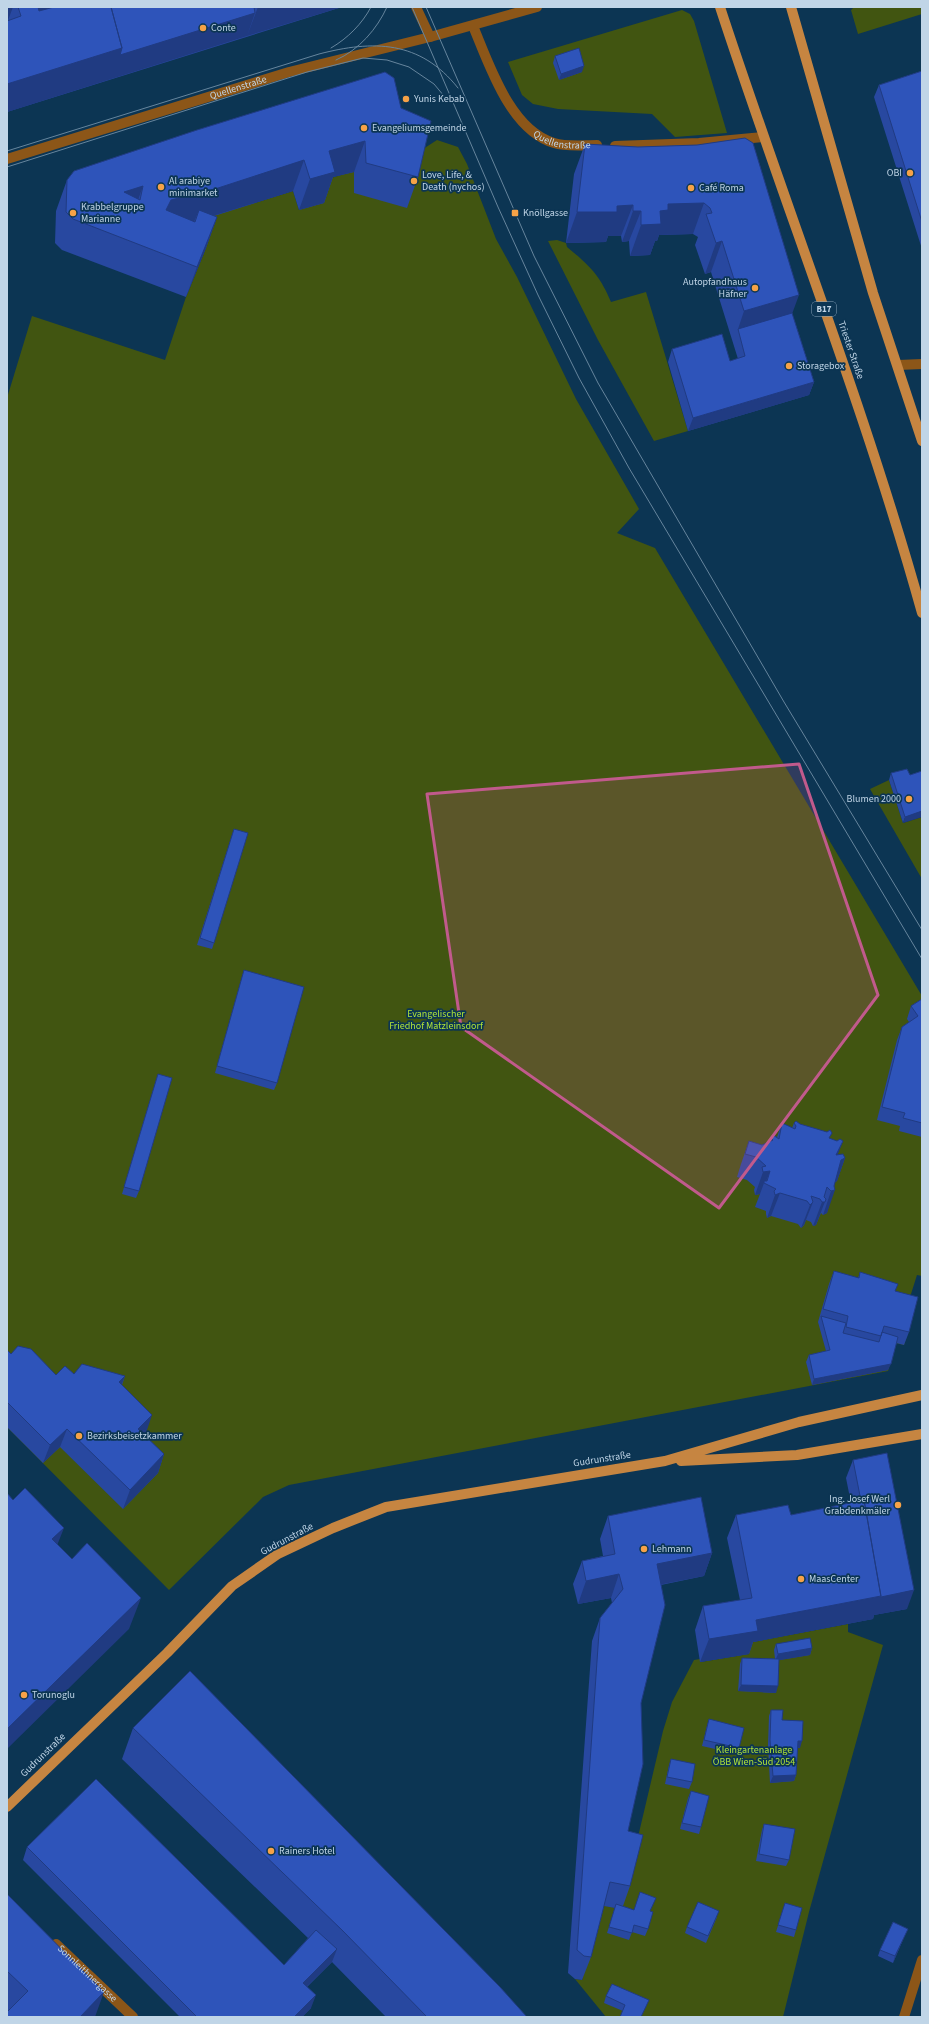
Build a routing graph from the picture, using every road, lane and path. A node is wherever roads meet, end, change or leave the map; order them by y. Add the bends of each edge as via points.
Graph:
1 (416, 7) edge
2 (537, 7) edge
3 (720, 7) edge
4 (791, 7) edge
5 (473, 26) junction
6 (430, 37) junction
7 (763, 137) junction
8 (7, 159) edge
9 (922, 364) edge
10 (898, 365) junction
11 (922, 441) edge
12 (922, 613) edge
13 (922, 1394) edge
14 (922, 1434) edge
15 (665, 1461) junction
16 (7, 1807) edge
17 (50, 1938) edge
18 (922, 1960) edge
19 (133, 2017) edge
20 (904, 2017) edge

1 - 6 street
2 - 5 street, Quellenstraße
3 - 7 main road, Triester Straße / B17
4 - 10 main road via 873,293
5 - 6 street, Quellenstraße
5 - 7 street, Quellenstraße via 494,77 518,116 534,134 555,143 621,146
6 - 8 street, Quellenstraße via 289,72
7 - 12 main road, Triester Straße / B17 via 858,407
9 - 10 street
10 - 11 main road
13 - 15 main road, Gudrunstraße via 799,1422
14 - 15 main road, Gudrunstraße via 797,1455
15 - 16 main road, Gudrunstraße via 386,1507 278,1554 232,1586 167,1653
17 - 19 street, Sonnleithnergasse
18 - 20 street

